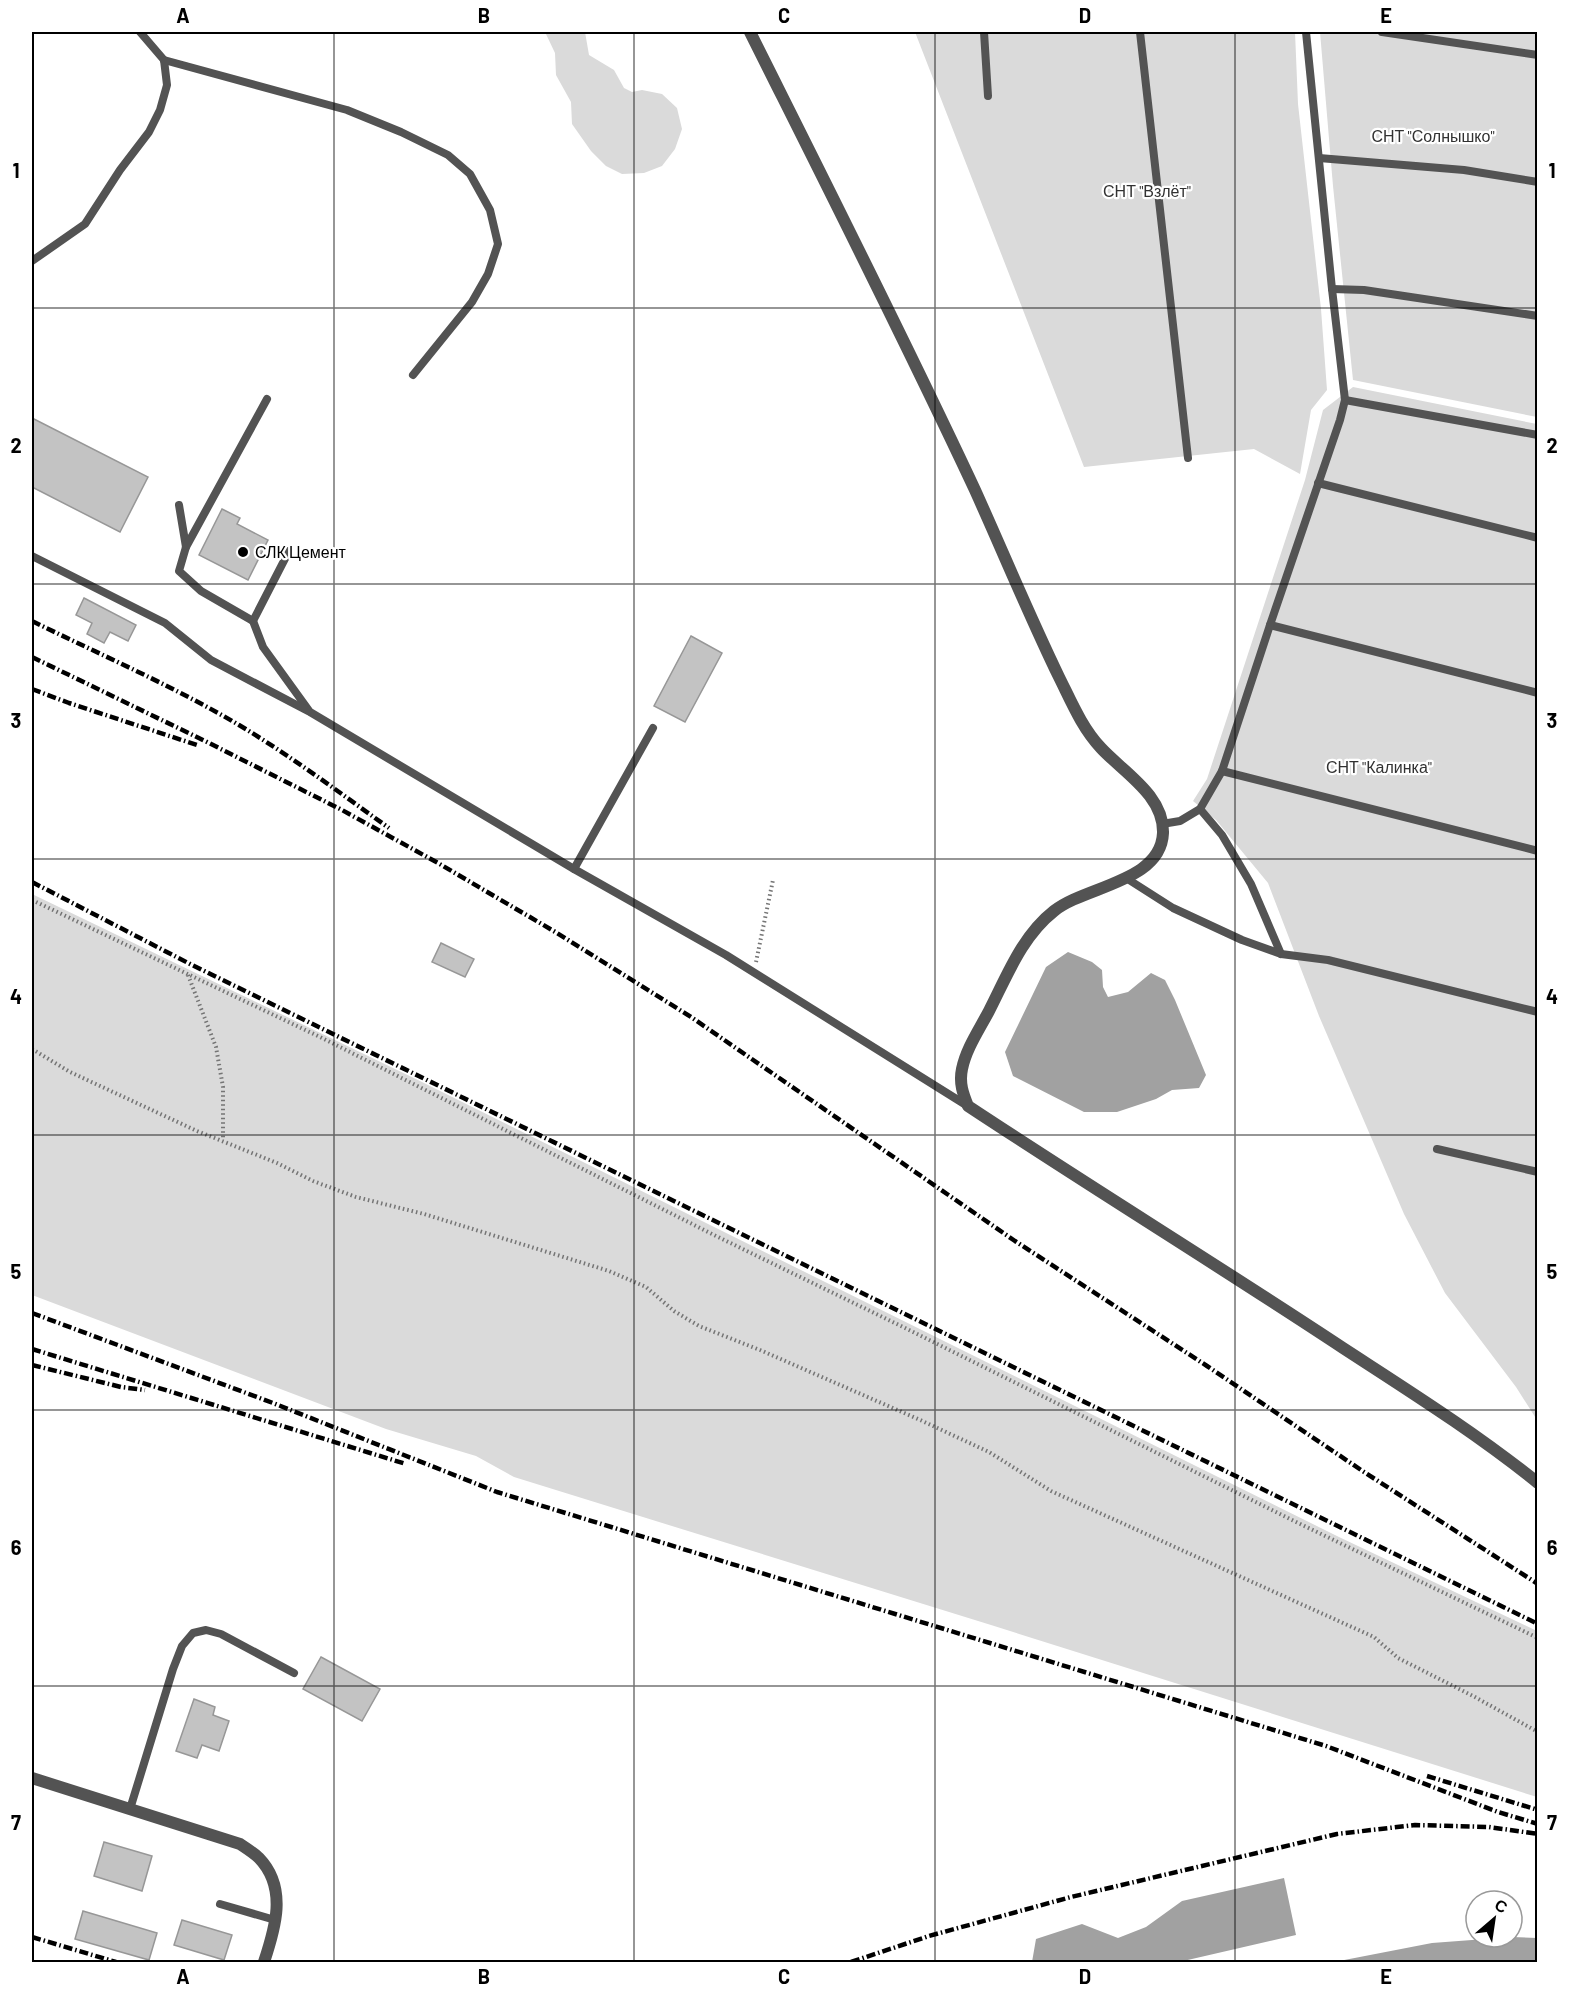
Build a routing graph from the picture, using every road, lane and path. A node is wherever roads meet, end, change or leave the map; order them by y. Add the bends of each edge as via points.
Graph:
1 (140, 32) edge
2 (750, 32) edge
3 (984, 32) edge
4 (1140, 32) edge
5 (1306, 32) edge
6 (1382, 32) edge
7 (1538, 55) edge
8 (164, 60) junction
9 (988, 96) dead end
10 (1319, 158) junction
11 (1538, 182) edge
12 (32, 261) edge
13 (1332, 289) junction
14 (1538, 316) edge
15 (413, 375) dead end
16 (267, 399) dead end
17 (1345, 400) junction
18 (1538, 435) edge
19 (1188, 458) dead end
20 (1318, 483) junction
21 (179, 506) dead end
22 (1538, 538) edge
23 (186, 547) junction
24 (289, 551) dead end
25 (32, 556) edge
26 (253, 621) junction
27 (1270, 626) junction
28 (1538, 693) edge
29 (310, 712) junction
30 (653, 728) dead end
31 (1222, 771) junction
32 (1200, 809) junction
33 (1162, 824) junction
34 (1538, 851) edge
35 (574, 869) junction
36 (1126, 878) junction
37 (773, 880) dead end
38 (32, 900) edge
39 (1281, 954) junction
40 (754, 973) junction
41 (188, 974) junction
42 (1538, 1012) edge
43 (32, 1049) edge
44 (968, 1106) junction
45 (223, 1140) junction
46 (1437, 1149) dead end
47 (1538, 1172) edge
48 (1538, 1483) edge
49 (1538, 1638) edge
50 (294, 1673) dead end
51 (1538, 1732) edge
52 (32, 1778) edge
53 (130, 1809) junction
54 (219, 1904) dead end
55 (275, 1920) junction
56 (264, 1962) edge

1 - 8 lane
2 - 33 street via 975,491 1080,720 1100,748 1150,797
3 - 9 lane
4 - 19 lane
5 - 10 lane
6 - 7 lane
8 - 12 lane via 167,85 149,132 85,224
8 - 15 lane via 347,110 448,155 470,174 490,210 498,244 488,274 472,302
10 - 11 lane via 1464,170
10 - 13 lane
13 - 14 lane via 1364,290
13 - 17 lane
16 - 23 lane
17 - 18 lane
17 - 20 lane
20 - 22 lane
20 - 27 lane
21 - 23 lane
23 - 26 lane via 179,571 201,591
24 - 26 lane
25 - 29 lane via 165,623 211,660
26 - 29 lane via 263,647
27 - 28 lane
27 - 31 lane
29 - 35 lane
30 - 35 lane
31 - 32 lane
31 - 34 lane
32 - 33 lane via 1180,821
32 - 39 lane via 1222,835 1251,884
33 - 36 street via 1158,851 1147,866
35 - 40 lane
36 - 39 lane via 1173,908
36 - 44 street via 1058,907 1025,942 961,1070 961,1088
37 - 40 path
38 - 41 path
39 - 42 lane via 1328,960
40 - 44 lane
41 - 45 path via 216,1047 224,1087
41 - 49 path
43 - 45 path via 70,1072
44 - 48 street via 1352,1354
45 - 51 path via 356,1197 609,1270 646,1287 699,1326 918,1419 989,1452 1051,1491 1374,1637 1398,1658
46 - 47 lane
50 - 53 lane via 221,1634 206,1630 193,1633 182,1646 173,1669
52 - 53 street
53 - 55 street via 240,1844 260,1859 274,1882
54 - 55 lane
55 - 56 street

